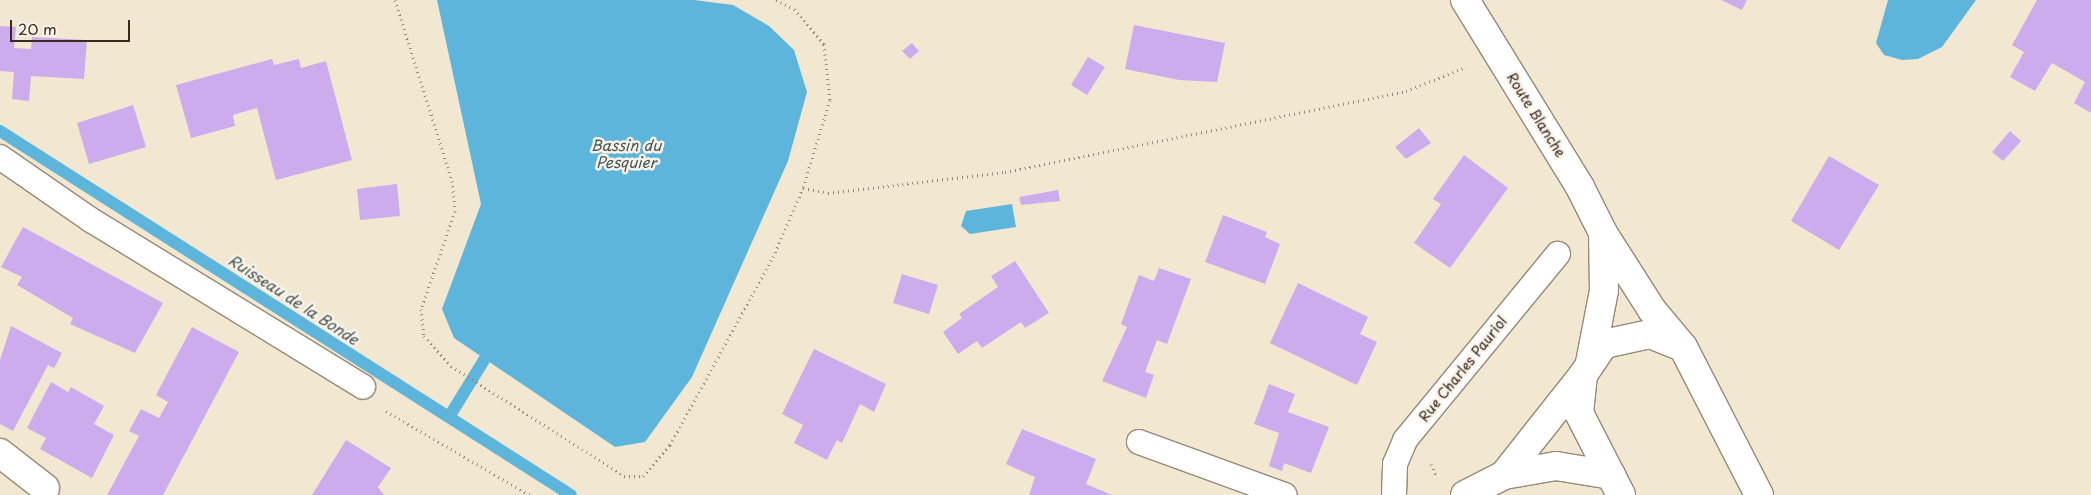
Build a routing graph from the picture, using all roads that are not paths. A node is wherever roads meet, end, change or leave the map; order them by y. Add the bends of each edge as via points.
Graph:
1 (1465, 0) edge
2 (0, 157) edge
3 (1603, 233) junction
4 (1558, 254) dead end
5 (1683, 347) junction
6 (1586, 371) junction
7 (363, 388) road end
8 (1139, 442) dead end
9 (0, 453) edge
10 (1504, 475) junction
11 (1616, 485) edge
12 (45, 488) dead end
13 (1285, 495) edge
14 (1394, 495) edge
15 (1465, 495) edge
16 (1759, 495) edge

1 - 3 street, Route Blanche via 1580,187
2 - 7 lane via 91,220
3 - 5 street, Route Blanche via 1652,310
3 - 6 street, Route Blanche via 1604,290
4 - 14 lane, Rue Charles Pauriol via 1405,440 1395,464
5 - 6 street, Route Blanche via 1650,334 1604,344
5 - 16 street, Route Blanche
6 - 10 street
6 - 11 street, Route Blanche via 1579,413
8 - 13 lane
9 - 12 street
10 - 11 street via 1556,466
10 - 15 street

